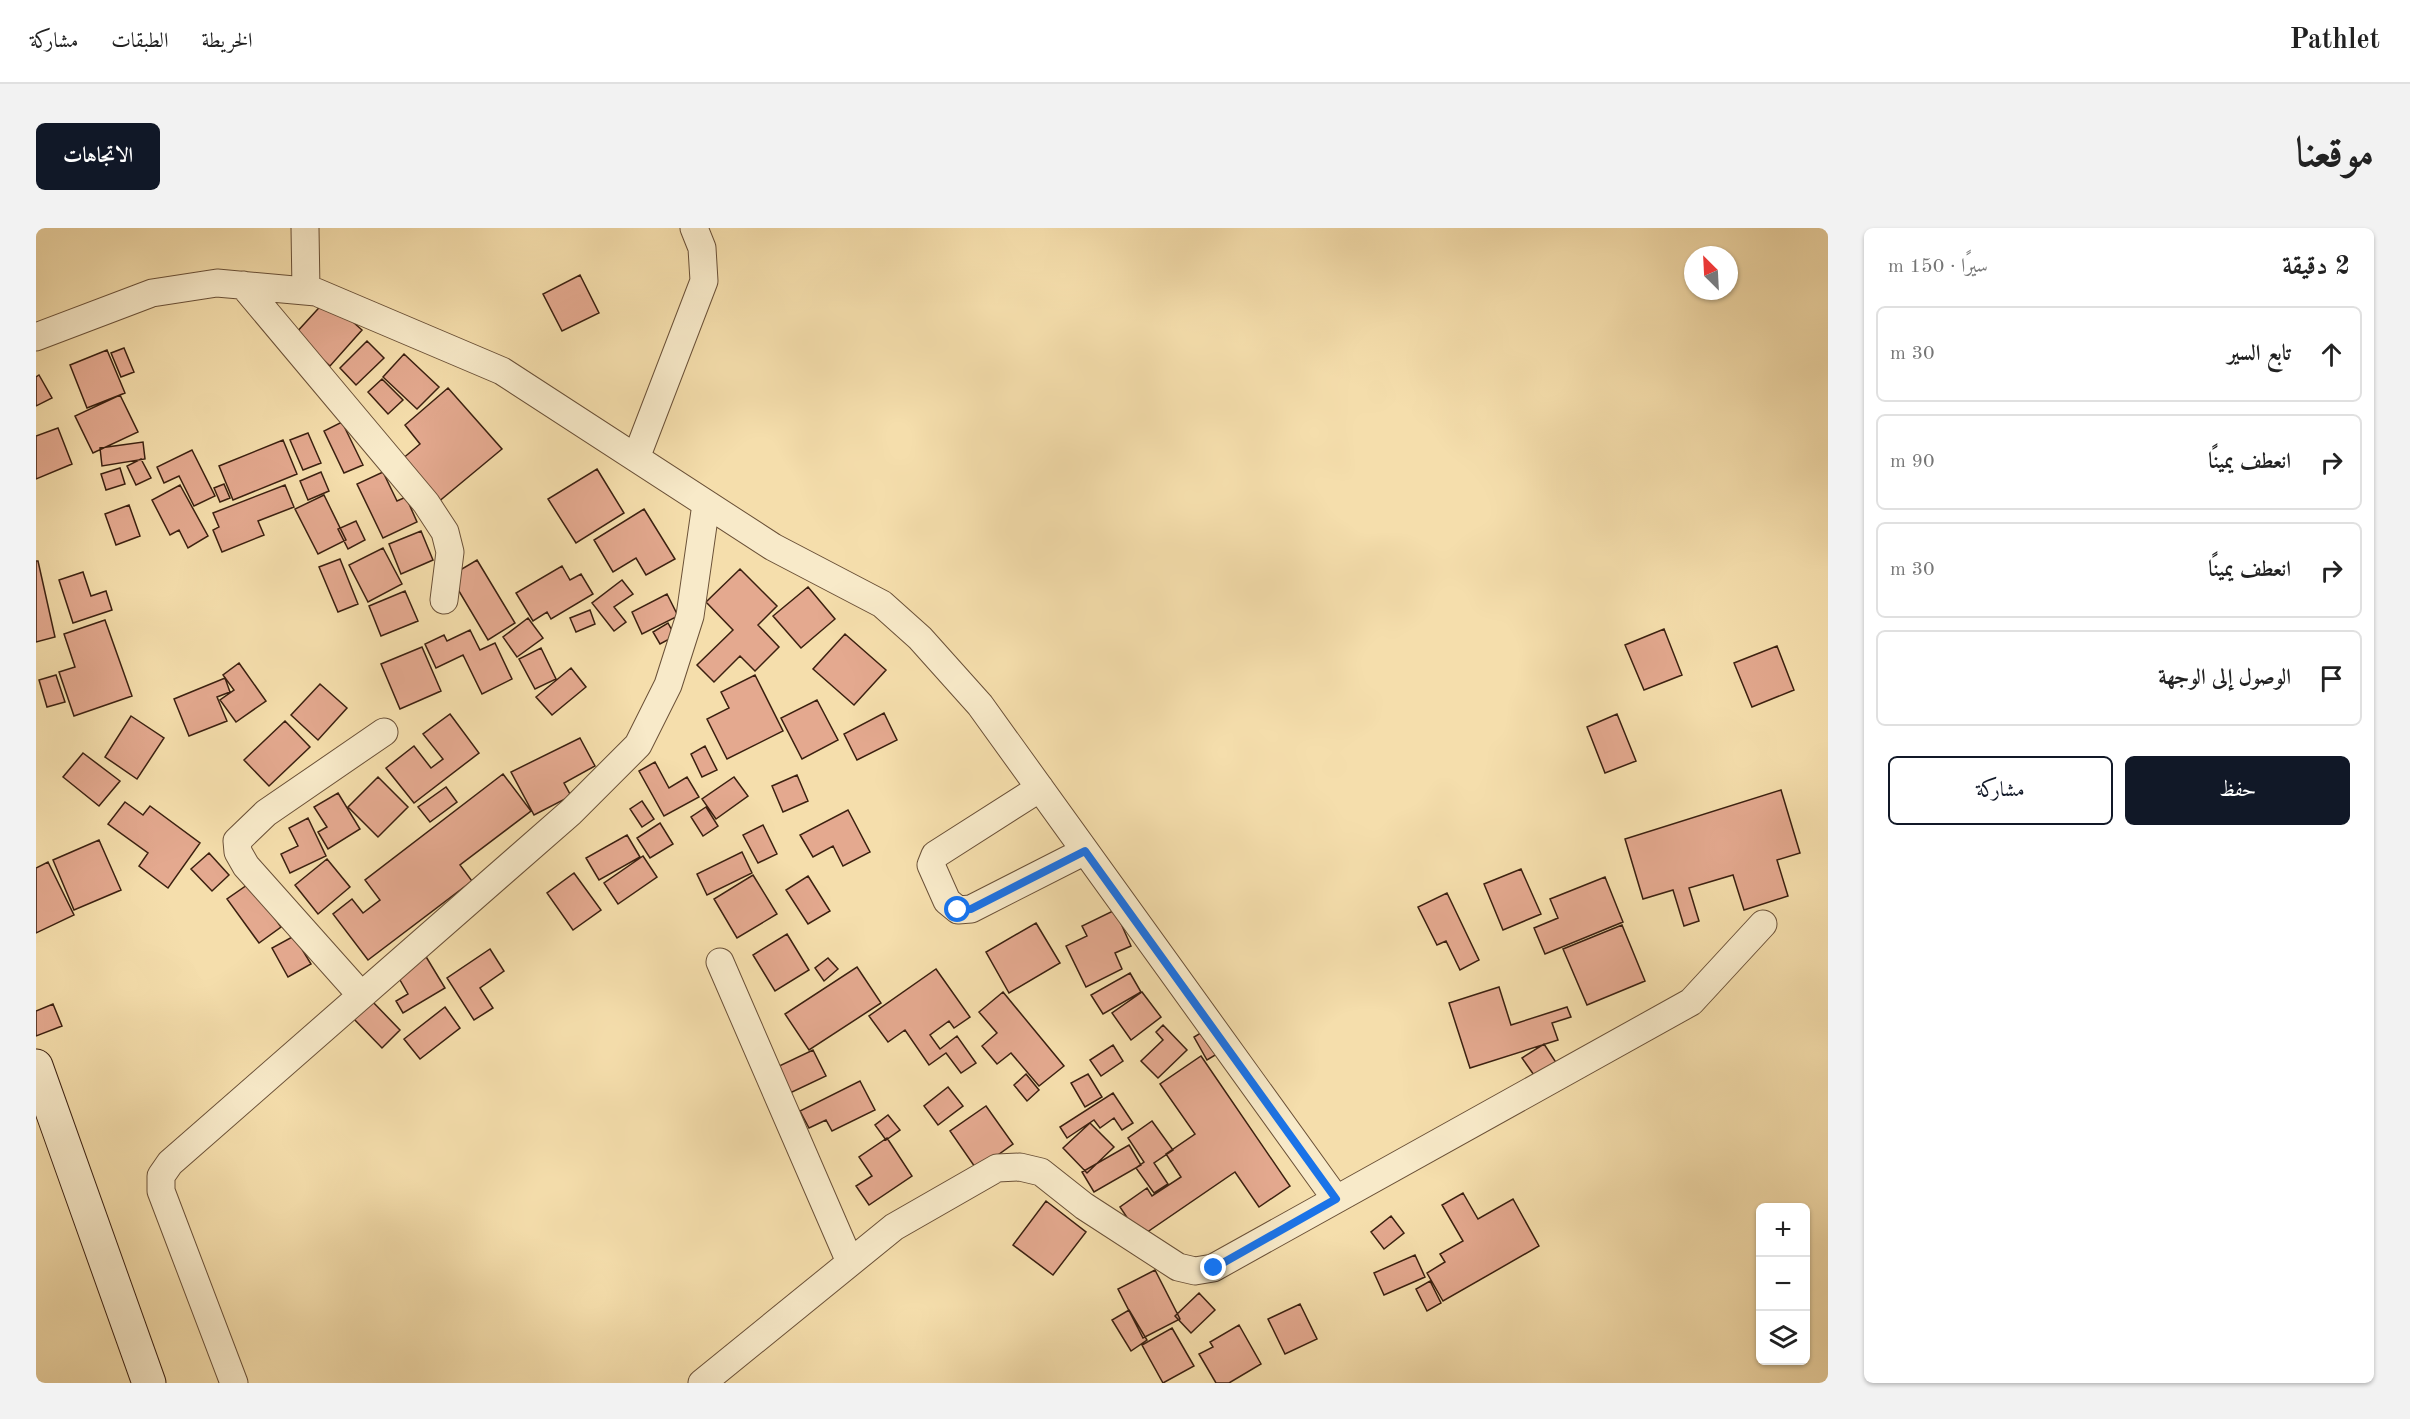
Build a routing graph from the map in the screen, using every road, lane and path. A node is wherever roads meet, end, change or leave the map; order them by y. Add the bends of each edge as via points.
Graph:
1 (305, 228) edge
2 (694, 228) edge
3 (243, 285) junction
4 (306, 291) junction
5 (36, 337) edge
6 (636, 458) junction
7 (706, 504) junction
8 (444, 600) dead end
9 (384, 732) dead end
10 (1040, 788) junction
11 (1085, 851) junction
12 (1763, 924) dead end
13 (720, 962) dead end
14 (361, 995) junction
15 (36, 1066) edge
16 (1336, 1199) junction
17 (850, 1262) junction
18 (149, 1383) edge
19 (234, 1383) edge
20 (702, 1383) edge

1 - 4 street
2 - 6 street via 702,248 704,281
3 - 4 street
3 - 5 street via 217,283 153,293
3 - 8 street via 426,503 445,532 450,552
4 - 6 street via 502,370
6 - 7 street
7 - 10 street via 773,547 882,604 920,638 980,705
7 - 14 street via 690,616 668,685 638,746 571,813
9 - 14 street via 266,813 237,841 246,866
10 - 11 street
10 - 11 street via 935,855 931,865 947,901 958,910 971,909
11 - 16 street
12 - 16 street via 1691,1002
13 - 17 street
14 - 19 street via 170,1162 161,1176 161,1191
15 - 18 main road
16 - 17 street via 1214,1268 1195,1271 1178,1268 1084,1206 1041,1172 1020,1167 997,1168 894,1227
17 - 20 street

